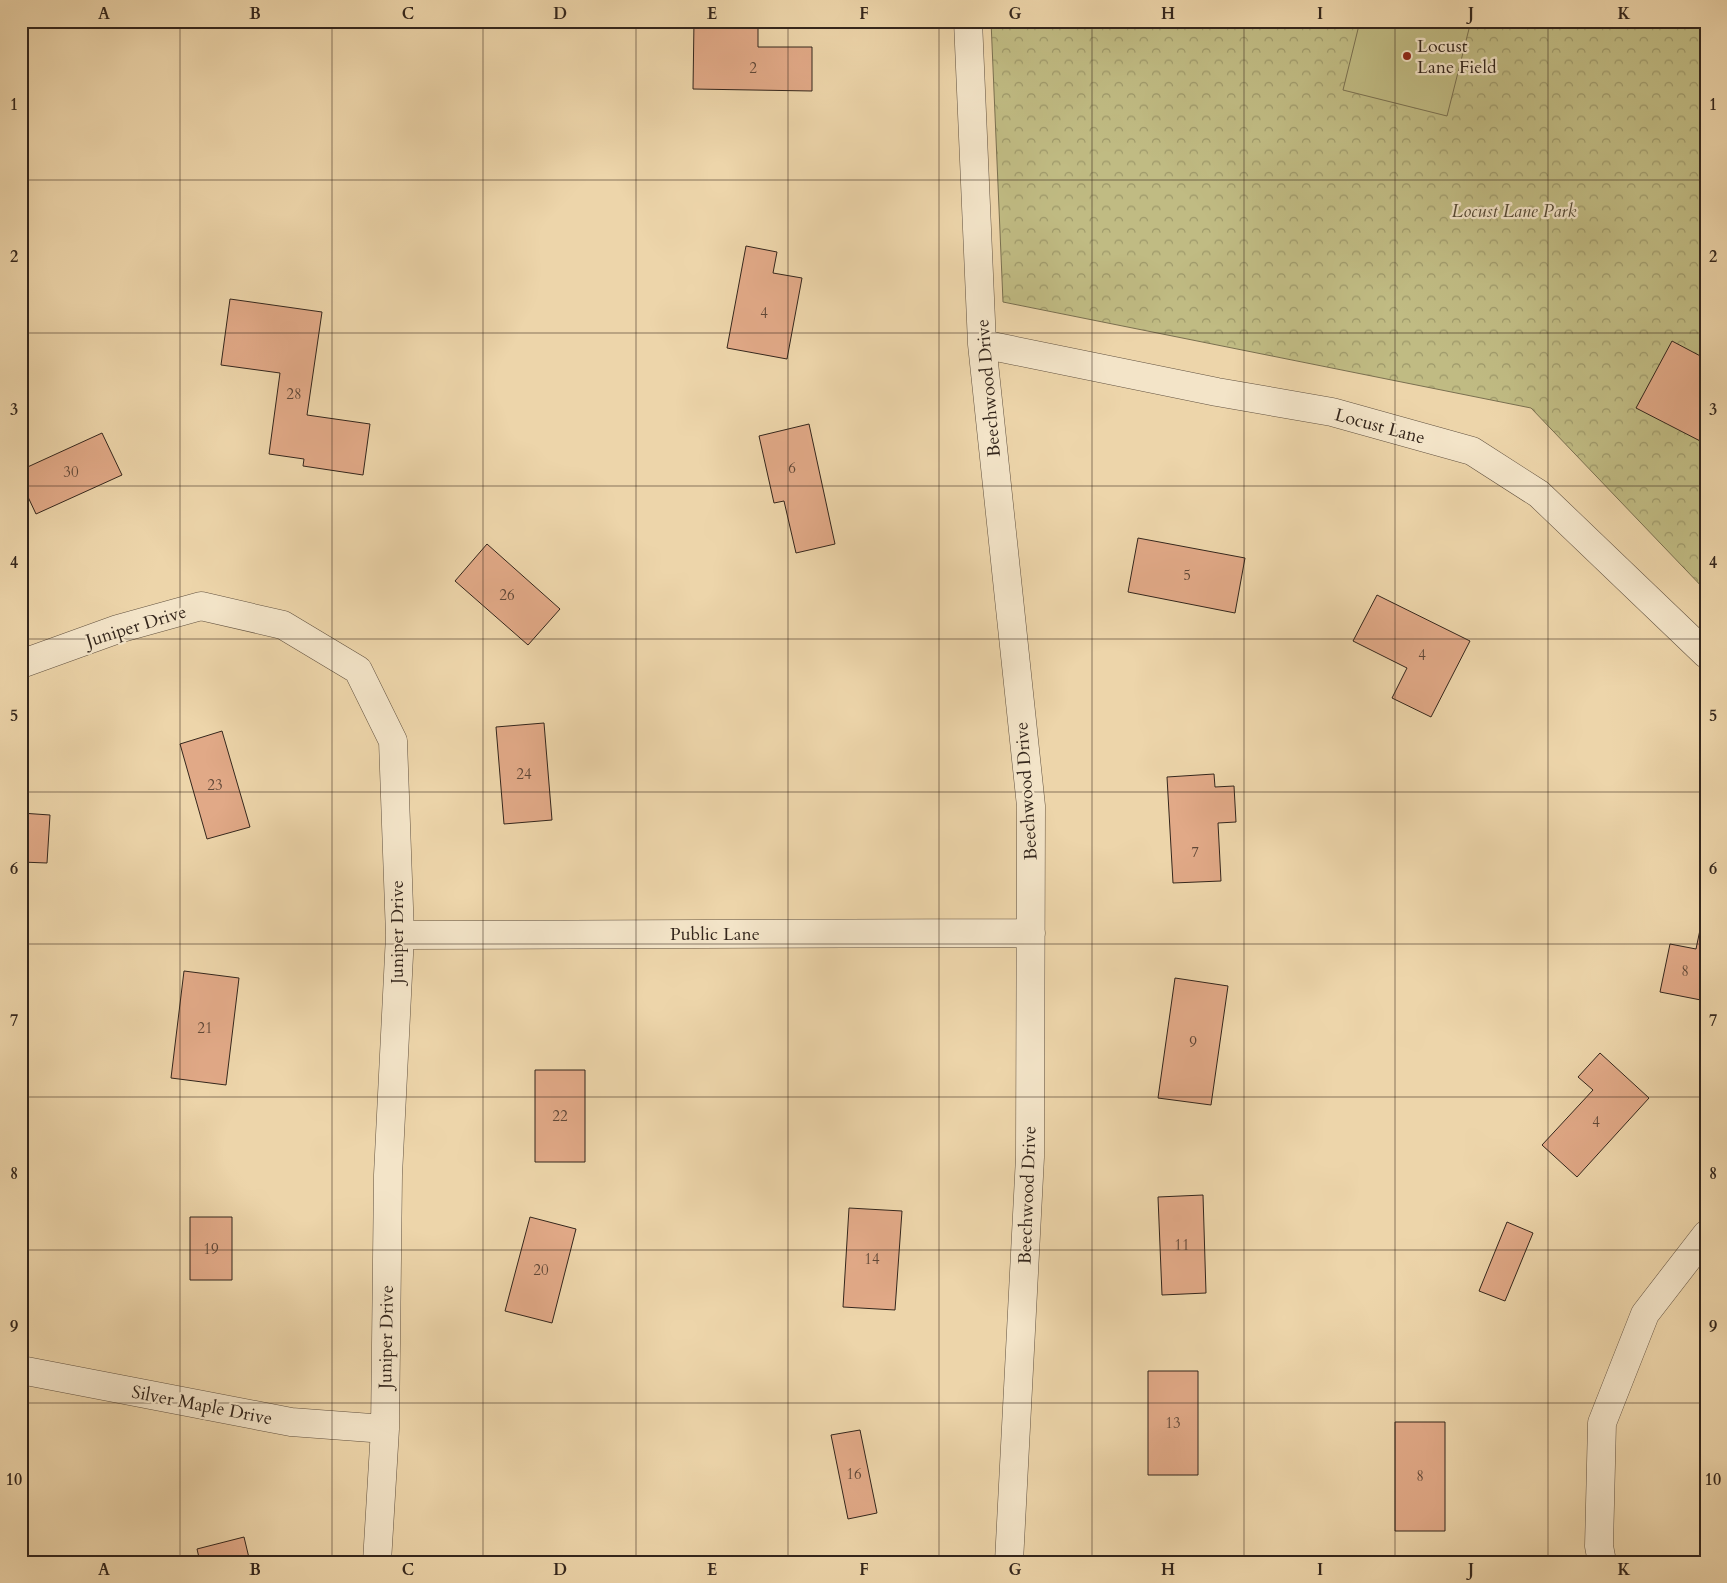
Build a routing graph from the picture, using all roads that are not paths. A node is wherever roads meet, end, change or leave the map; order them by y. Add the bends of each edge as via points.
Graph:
1 (968, 21) edge
2 (982, 344) junction
3 (1706, 654) edge
4 (21, 664) edge
5 (1031, 933) junction
6 (400, 935) junction
7 (1706, 1234) edge
8 (21, 1370) edge
9 (384, 1429) junction
10 (377, 1562) edge
11 (1009, 1562) edge
12 (1602, 1562) edge

1 - 2 street, Beechwood Drive
2 - 3 street, Locust Lane via 1332,412 1472,451 1539,494
2 - 5 street, Beechwood Drive via 1031,806
4 - 6 street, Juniper Drive via 118,629 201,606 283,625 358,670 393,741
5 - 6 street, Public Lane
5 - 11 street, Beechwood Drive via 1030,1158
6 - 9 street, Juniper Drive via 388,1175
7 - 12 street via 1645,1314 1602,1423 1599,1546
8 - 9 street, Silver Maple Drive via 291,1422
9 - 10 street, Juniper Drive

